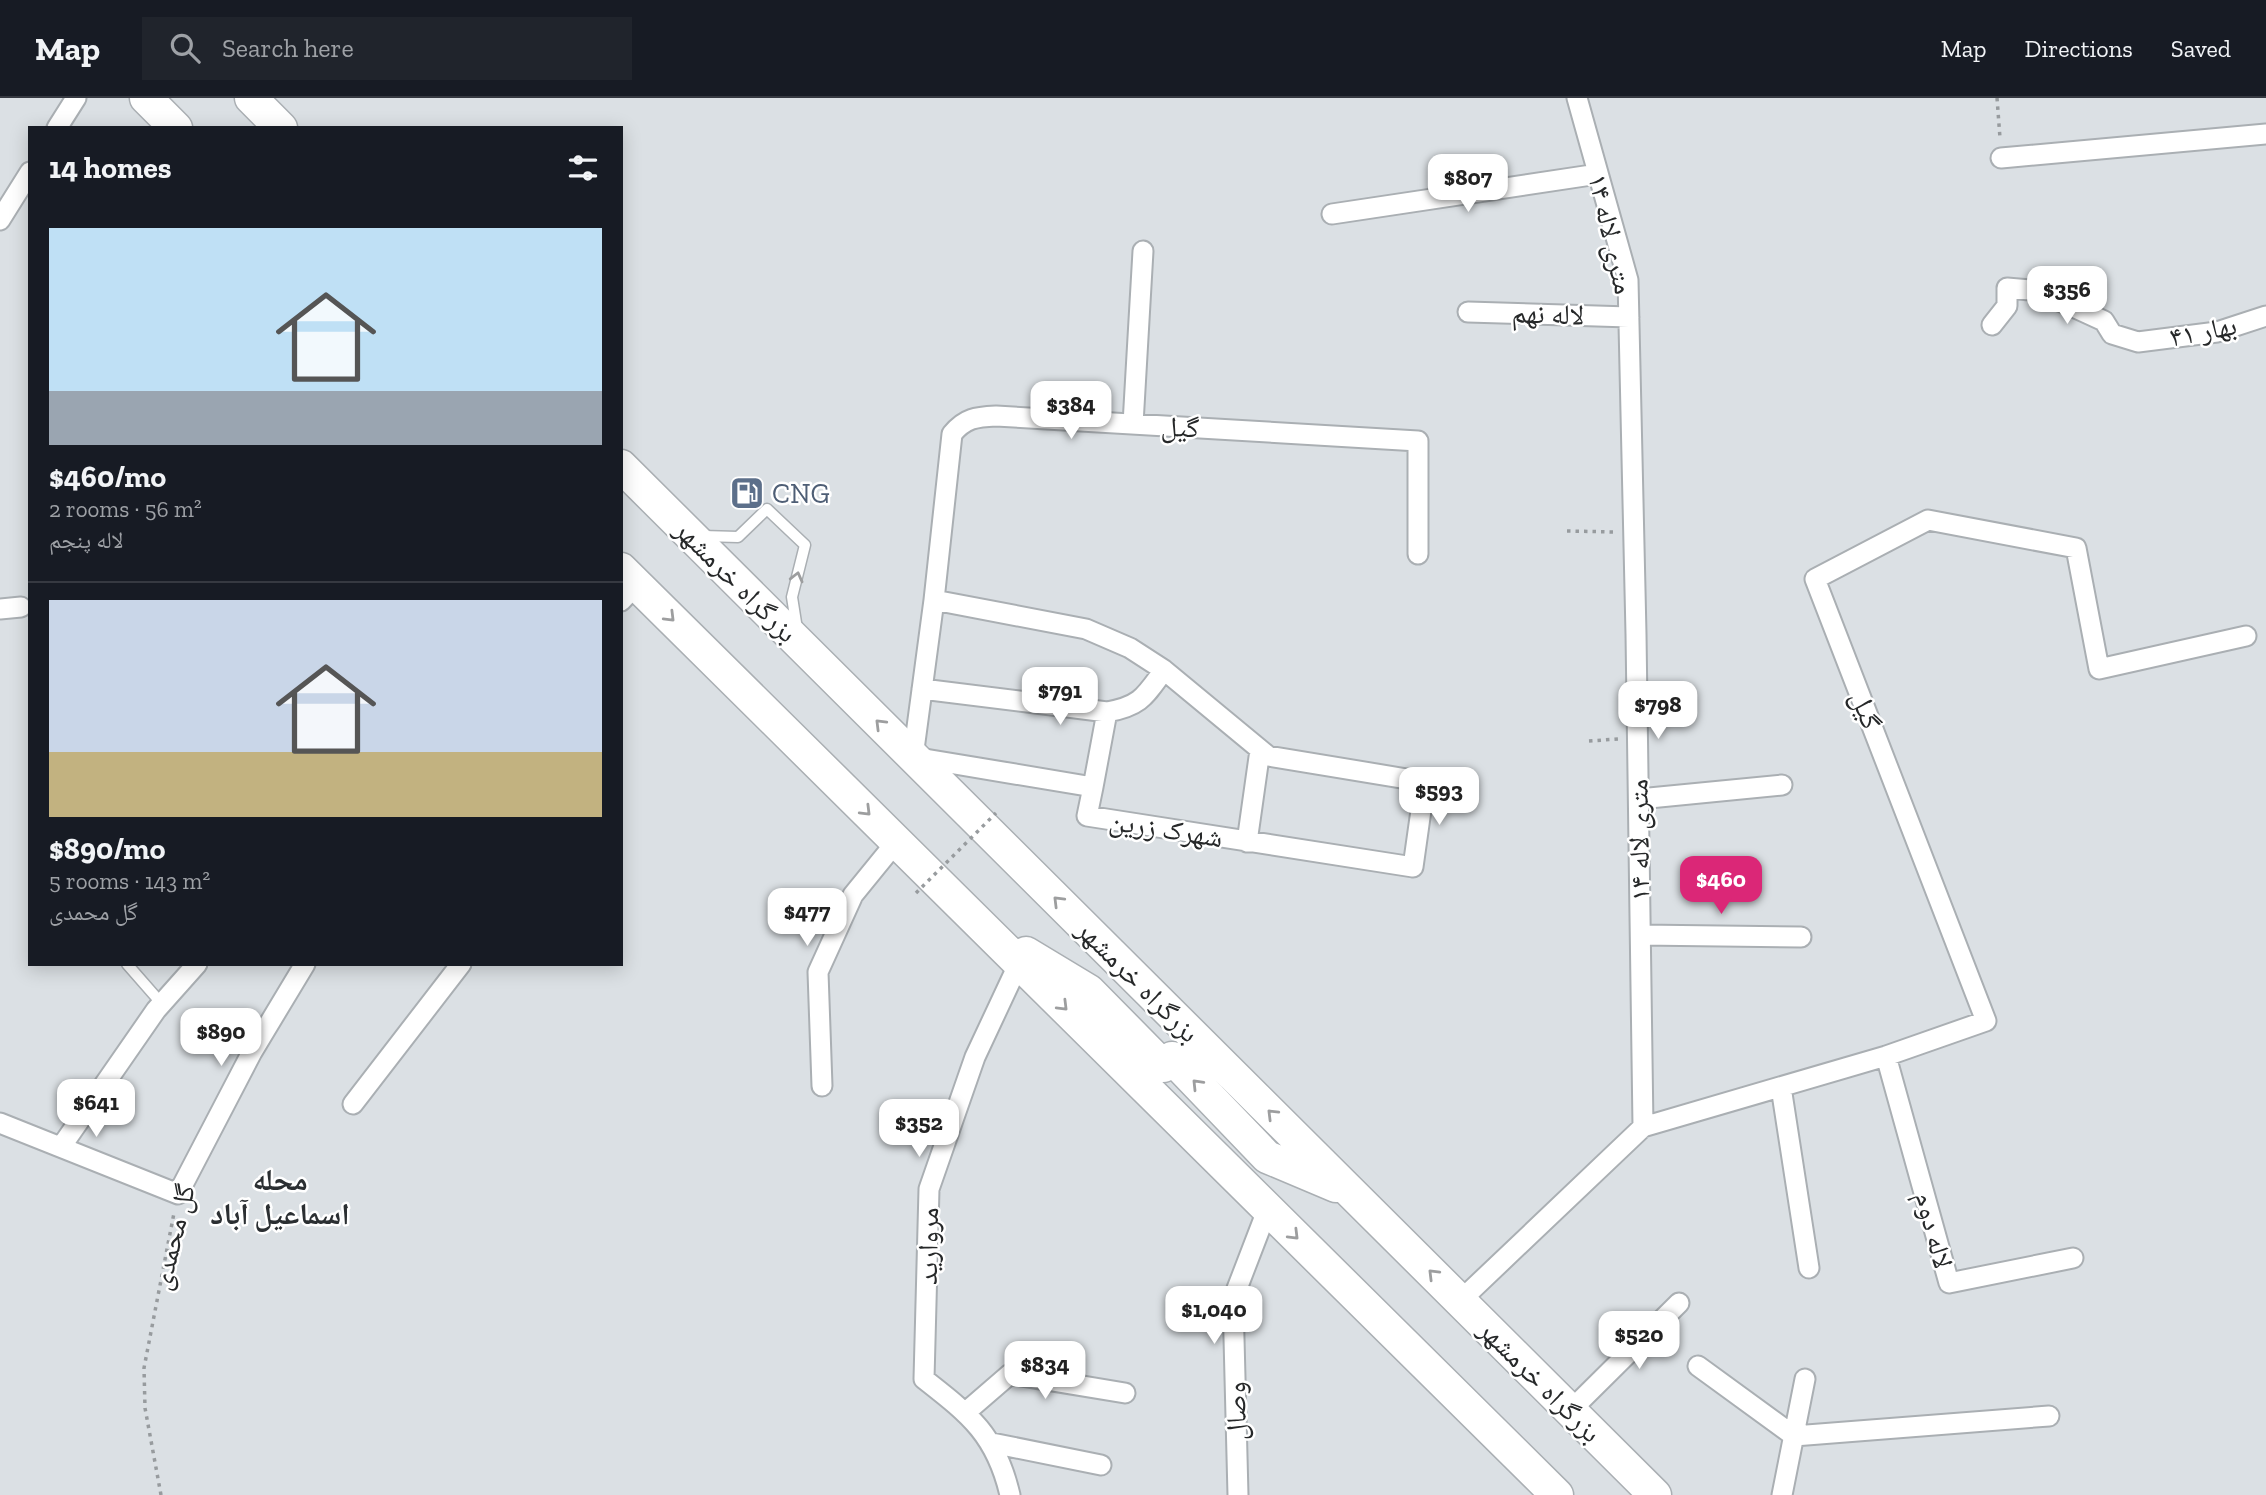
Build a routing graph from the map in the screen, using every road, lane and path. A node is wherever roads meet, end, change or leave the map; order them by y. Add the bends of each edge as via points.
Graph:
1 (76, 98) edge
2 (146, 98) edge
3 (251, 98) edge
4 (1577, 98) edge
5 (1997, 98) edge
6 (58, 126) edge
7 (174, 126) edge
8 (279, 126) edge
9 (2266, 134) edge
10 (2001, 158) joint
11 (1598, 174) junction
12 (28, 175) edge
13 (1332, 214) dead end
14 (0, 219) edge
15 (1143, 251) dead end
16 (1468, 312) dead end
17 (2266, 316) edge
18 (1629, 317) junction
19 (1992, 325) dead end
20 (1133, 424) junction
21 (623, 468) edge
22 (1567, 531) dead end
23 (1634, 532) junction
24 (690, 535) junction
25 (1418, 554) dead end
26 (626, 585) edge
27 (934, 600) junction
28 (21, 607) dead end
29 (0, 609) edge
30 (2246, 636) dead end
31 (799, 644) junction
32 (1164, 670) junction
33 (922, 689) junction
34 (1107, 712) junction
35 (1638, 738) junction
36 (1589, 741) dead end
37 (1260, 750) junction
38 (913, 757) junction
39 (1782, 785) dead end
40 (1093, 787) junction
41 (1639, 799) junction
42 (996, 813) dead end
43 (897, 841) junction
44 (1247, 842) junction
45 (916, 893) dead end
46 (986, 930) junction
47 (1641, 935) junction
48 (1801, 937) dead end
49 (1019, 962) junction
50 (129, 966) edge
51 (195, 966) edge
52 (304, 966) edge
53 (459, 966) edge
54 (162, 1004) junction
55 (1195, 1037) junction
56 (1886, 1056) junction
57 (1159, 1070) junction
58 (822, 1086) dead end
59 (1781, 1087) junction
60 (353, 1104) dead end
61 (0, 1123) edge
62 (1643, 1126) junction
63 (61, 1147) junction
64 (1350, 1191) junction
65 (178, 1194) junction
66 (1268, 1208) junction
67 (2073, 1258) dead end
68 (1809, 1268) dead end
69 (1460, 1301) junction
70 (1679, 1303) dead end
71 (1698, 1366) dead end
72 (1805, 1379) dead end
73 (1125, 1393) dead end
74 (1570, 1411) junction
75 (966, 1412) junction
76 (2049, 1416) dead end
77 (1794, 1436) junction
78 (992, 1443) junction
79 (1101, 1465) dead end
80 (161, 1495) edge
81 (1010, 1495) edge
82 (1238, 1495) edge
83 (1557, 1495) edge
84 (1655, 1495) edge
85 (1782, 1495) edge

1 - 6 street
2 - 7 highway
3 - 8 highway
4 - 11 street, ۱۴ متری لاله
5 - 10 path
9 - 10 street
11 - 13 street
11 - 18 street, ۱۴ متری لاله via 1628,280
12 - 14 street
15 - 20 street
16 - 18 street, لاله نهم
17 - 19 street, بهار ۴۱ via 2217,332 2138,342 2112,334 2104,321 2030,290 2007,288 2007,306
18 - 23 street, ۱۴ متری لاله
20 - 25 street, گیل via 1418,441
20 - 27 street, گیل via 996,416 972,417 961,423 952,434
21 - 24 highway, بزرگراه خرمشهر
22 - 23 path
23 - 35 street, ۱۴ متری لاله
24 - 31 highway, بزرگراه خرمشهر
31 -> 24 lane via 792,597 805,545 767,509 738,537
26 -> 43 highway
27 - 32 street via 1086,629 1130,648
27 - 33 street, گیل
28 - 29 street
30 - 56 street, گیل via 2099,668 2076,548 1928,520 1815,579 1986,1021
38 -> 31 highway, بزرگراه خرمشهر
32 - 34 street via 1146,695 1129,708
32 - 37 street
33 - 34 street
33 - 38 street, گیل
34 - 40 street
35 - 36 path
35 - 41 street, ۱۴ متری لاله
37 - 44 street
37 - 44 street, شهرک زرین via 1281,759 1424,782 1413,867
38 - 40 street, شهرک زرین
55 -> 38 highway, بزرگراه خرمشهر
39 - 41 street
40 - 44 street, شهرک زرین via 1087,816
41 - 47 street, ۱۴ متری لاله
42 - 45 path, bridge
43 - 46 highway
43 - 58 street via 853,895 818,972
46 - 49 highway
46 - 57 highway via 1089,991
47 - 48 street
47 - 62 street, ۱۴ متری لاله
49 -> 57 highway
49 - 75 street, مروارید via 975,1057 929,1189 924,1379
50 - 54 lane
51 - 54 street
52 - 65 street, گل محمدی via 252,1052
53 - 60 street
54 - 63 street
55 - 57 highway
64 -> 55 highway, بزرگراه خرمشهر
56 - 59 street, گیل
56 - 67 street, لاله دوم via 1949,1283
64 -> 57 highway via 1267,1157
57 - 66 highway
59 - 62 street, گیل
59 - 68 street
61 - 63 street
62 - 69 street
63 - 65 street
69 -> 64 highway, بزرگراه خرمشهر
65 - 80 path, گل محمدی via 144,1368 145,1408
66 - 82 street, وصال via 1233,1299
66 -> 83 highway
69 - 74 highway, بزرگراه خرمشهر
70 - 74 street
71 - 77 street
72 - 77 street
73 - 75 street via 1010,1374
74 - 84 highway, بزرگراه خرمشهر
75 - 78 street
76 - 77 street
77 - 85 street
78 - 79 street
78 - 81 street

